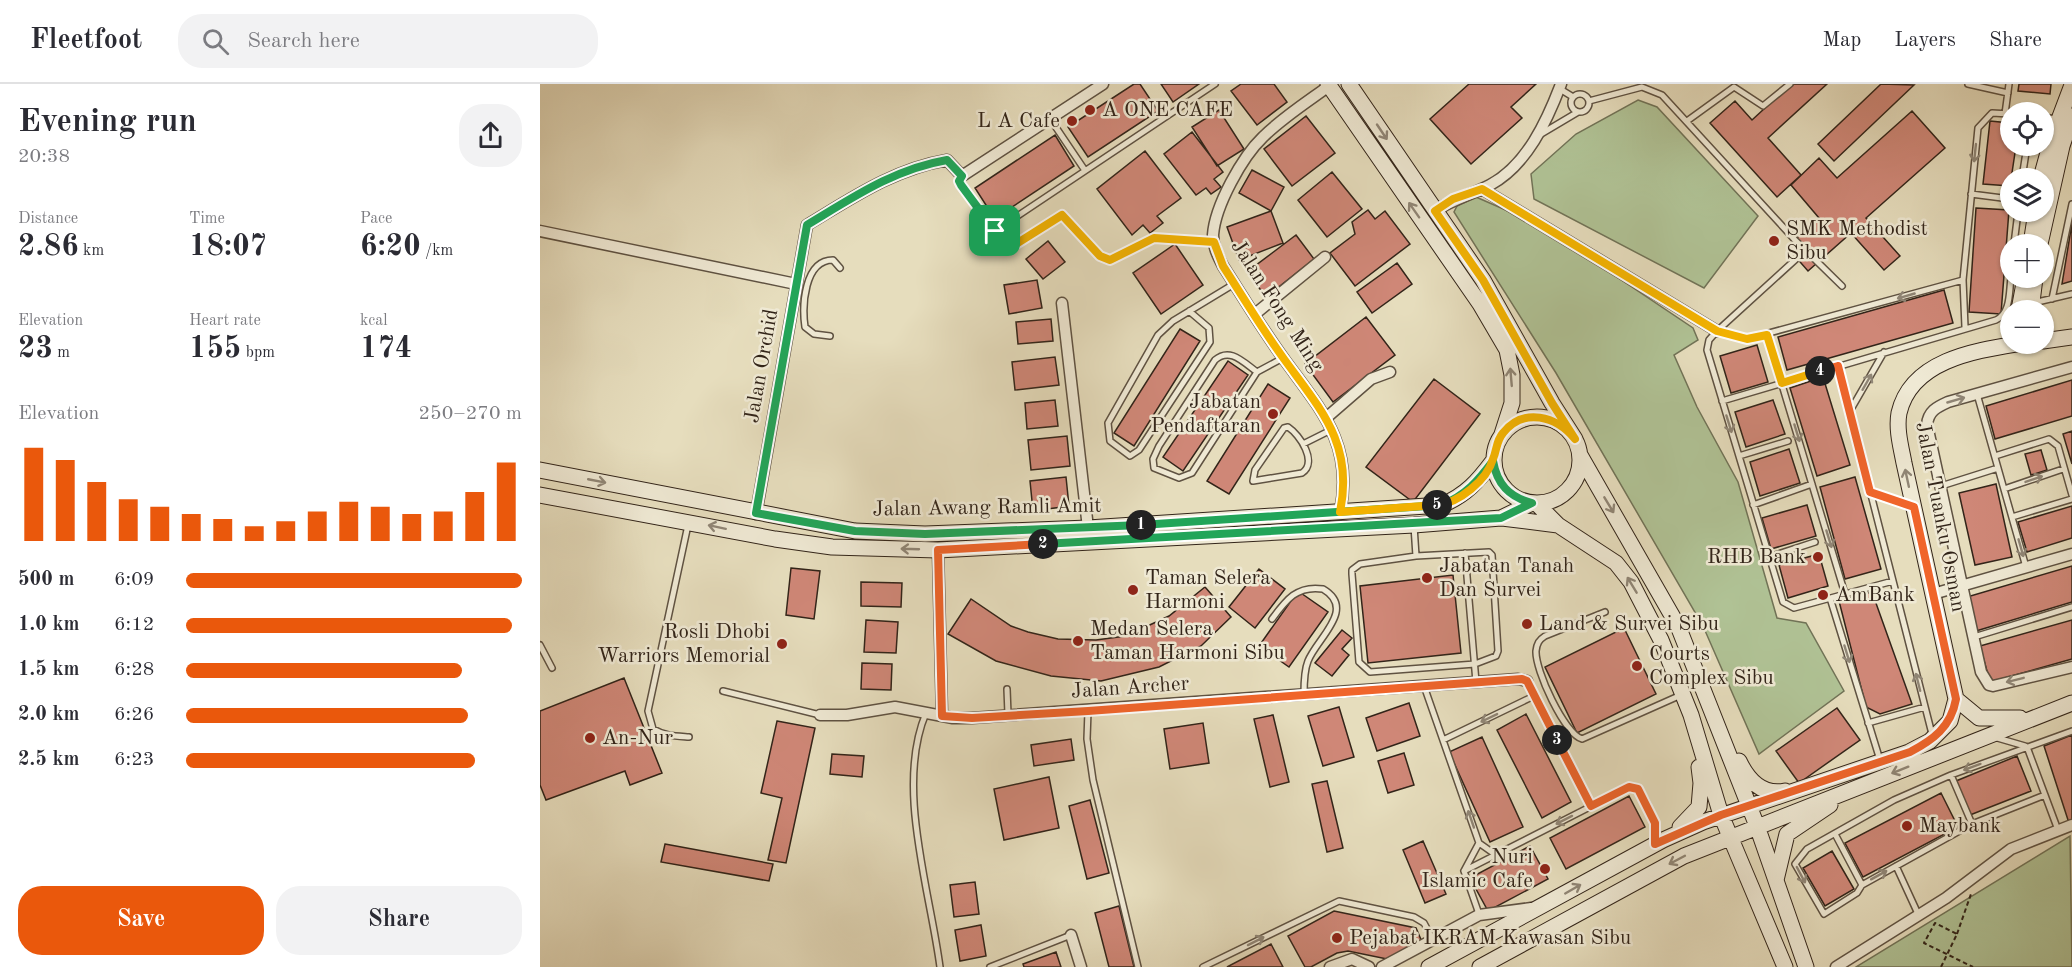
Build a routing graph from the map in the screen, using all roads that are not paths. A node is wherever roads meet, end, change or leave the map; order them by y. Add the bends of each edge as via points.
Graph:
1 (1103, 84) edge
2 (1215, 84) edge
3 (1350, 84) edge
4 (1790, 84) edge
5 (1968, 84) edge
6 (2009, 84) edge
7 (1328, 85) edge
8 (1642, 85) edge
9 (2072, 85) edge
10 (1560, 86) edge
11 (2008, 93) junction
12 (1573, 97) junction
13 (1589, 101) junction
14 (2008, 102) edge
15 (1578, 112) junction
16 (2000, 114) edge
17 (2063, 118) edge
18 (1051, 120) junction
19 (1687, 121) junction
20 (1537, 136) junction
21 (2067, 147) edge
22 (2046, 168) edge
23 (2057, 168) junction
24 (1084, 169) junction
25 (2054, 175) edge
26 (962, 176) junction
27 (1482, 189) junction
28 (1971, 194) junction
29 (2000, 198) edge
30 (2072, 204) edge
31 (1435, 211) junction
32 (540, 231) edge
33 (995, 231) junction
34 (2042, 234) edge
35 (1214, 242) junction
36 (1806, 250) junction
37 (1325, 257) dead end
38 (840, 268) dead end
39 (1963, 280) junction
40 (1235, 284) junction
41 (801, 286) junction
42 (1842, 286) dead end
43 (2010, 288) edge
44 (2072, 294) edge
45 (2052, 299) joint
46 (1062, 303) dead end
47 (1189, 311) junction
48 (1255, 314) junction
49 (1965, 327) junction
50 (1717, 331) junction
51 (1767, 335) junction
52 (830, 336) dead end
53 (2072, 337) edge
54 (2054, 339) edge
55 (2000, 347) edge
56 (1884, 352) junction
57 (1283, 358) junction
58 (1838, 366) junction
59 (2072, 367) edge
60 (1257, 372) junction
61 (1390, 372) dead end
62 (1782, 383) junction
63 (1977, 394) junction
64 (1722, 401) junction
65 (1850, 411) junction
66 (1326, 418) junction
67 (1333, 429) junction
68 (1502, 434) junction
69 (1575, 439) junction
70 (1788, 441) dead end
71 (1303, 444) junction
72 (1580, 455) junction
73 (1738, 456) junction
74 (1995, 456) junction
75 (1493, 461) junction
76 (1998, 468) junction
77 (2063, 469) junction
78 (540, 471) edge
79 (1812, 484) junction
80 (1941, 486) junction
81 (2004, 489) junction
82 (1870, 492) junction
83 (540, 495) edge
84 (2072, 497) edge
85 (1534, 503) junction
86 (1753, 505) junction
87 (1914, 507) junction
88 (1340, 512) junction
89 (756, 513) junction
90 (2012, 517) junction
91 (1501, 518) junction
92 (689, 521) junction
93 (1414, 525) junction
94 (1558, 525) junction
95 (1088, 528) junction
96 (1815, 542) dead end
97 (938, 550) junction
98 (1465, 553) junction
99 (2072, 554) edge
100 (1416, 556) junction
101 (1769, 556) junction
102 (2026, 567) junction
103 (1893, 581) junction
104 (1962, 584) junction
105 (1845, 594) junction
106 (1933, 594) junction
107 (1830, 598) junction
108 (2072, 608) edge
109 (1605, 612) dead end
110 (1272, 619) dead end
111 (1974, 637) junction
112 (540, 645) edge
113 (1475, 664) junction
114 (2072, 667) edge
115 (552, 668) dead end
116 (1695, 669) junction
117 (1527, 681) joint
118 (1476, 682) junction
119 (1424, 686) junction
120 (1007, 689) dead end
121 (723, 691) dead end
122 (1683, 694) junction
123 (1304, 695) junction
124 (1534, 696) junction
125 (1956, 699) junction
126 (2072, 703) edge
127 (1925, 707) junction
128 (1088, 711) junction
129 (926, 713) junction
130 (1008, 714) junction
131 (820, 715) joint
132 (1691, 715) junction
133 (942, 716) junction
134 (2032, 717) junction
135 (1868, 723) junction
136 (2072, 731) edge
137 (1987, 735) junction
138 (689, 737) dead end
139 (1933, 739) junction
140 (1443, 740) junction
141 (2027, 747) junction
142 (1880, 762) junction
143 (1951, 775) junction
144 (1871, 781) junction
145 (1814, 784) junction
146 (2045, 795) junction
147 (1591, 806) junction
148 (1750, 807) junction
149 (1721, 815) junction
150 (1972, 824) junction
151 (2072, 825) edge
152 (1757, 826) junction
153 (2058, 830) junction
154 (1835, 834) junction
155 (1730, 836) junction
156 (1659, 842) junction
157 (1479, 843) junction
158 (1497, 855) junction
159 (1896, 866) junction
160 (1464, 872) junction
161 (1775, 880) junction
162 (1862, 885) junction
163 (1542, 907) junction
164 (1479, 915) junction
165 (1918, 916) junction
166 (1071, 935) joint
167 (1485, 937) junction
168 (1433, 939) junction
169 (1011, 958) junction
170 (939, 967) edge
171 (990, 967) edge
172 (1014, 967) edge
173 (1082, 967) edge
174 (1138, 967) edge
175 (1203, 967) edge
176 (1330, 967) edge
177 (1369, 967) edge
178 (1382, 967) edge
179 (1429, 967) edge
180 (1480, 967) edge
181 (1785, 967) edge
182 (1806, 967) edge
183 (1836, 967) edge

1 - 18 street
2 - 24 lane
3 -> 31 main road
4 - 19 lane via 1763,106 1734,87
5 - 11 lane
6 - 11 lane
7 - 35 street, Jalan Fong Ming via 1263,137 1245,159 1216,222
68 -> 7 main road via 1512,404 1507,350 1480,304
8 - 13 lane
8 - 19 lane via 1662,95
9 - 17 main road
10 - 12 lane
10 - 20 street
11 - 14 lane
12 - 13 lane via 1581,94
12 - 15 lane via 1571,106
13 - 15 lane via 1587,109
15 - 20 lane
16 -> 28 lane via 1992,113 1978,128
17 - 21 main road
17 - 22 main road
18 - 24 lane
18 - 26 street
19 - 36 lane
20 - 27 street via 1510,169
21 - 23 main road
23 - 25 main road
23 - 34 main road
24 - 33 lane
26 - 33 lane via 961,185
26 - 41 street, Jalan Orchid via 947,160 919,165 884,179 807,225
27 - 31 street via 1453,199
27 - 50 street
28 - 29 lane
28 - 39 lane
30 - 45 lane
31 - 69 main road via 1483,280
32 - 41 street
33 - 35 lane via 1007,245 1013,246 1062,215 1100,256 1110,260 1154,238
35 - 40 street, Jalan Fong Ming
36 - 42 lane
36 - 50 lane
37 - 48 street
38 - 41 lane via 833,260 825,261
39 - 49 lane
39 -> 51 lane
40 - 47 lane
40 - 48 street, Jalan Fong Ming
41 - 52 lane via 805,327 814,334
41 - 89 street, Jalan Orchid
43 - 49 lane via 2001,318
44 - 45 lane
46 - 95 street
47 - 47 lane via 1158,334 1108,423 1110,441 1130,456 1139,450 1209,342 1209,328
48 - 57 street, Jalan Fong Ming
49 - 56 lane
50 - 51 lane via 1747,339
50 - 64 lane via 1707,350
51 - 62 lane
53 - 54 main road
87 -> 55 main road, Jalan Tuanku Osman via 1898,428 1899,412 1914,386 1930,370 1952,357
56 - 58 lane
65 -> 56 lane
57 - 60 lane
57 - 66 street, Jalan Fong Ming
58 - 62 lane
58 - 65 lane
59 - 63 street
60 - 60 lane via 1192,473 1179,478 1154,468 1159,446 1215,360 1222,354 1232,354
61 - 66 street via 1371,379
62 - 64 lane
62 -> 79 lane
63 - 74 lane
80 -> 63 street via 1927,419 1934,408
64 -> 73 lane
65 - 82 lane
66 - 67 street, Jalan Fong Ming
67 - 71 lane
67 - 88 street, Jalan Fong Ming via 1343,463 1345,490
68 - 69 main road via 1519,421 1540,417 1554,420
68 - 75 main road
69 - 72 main road
70 - 73 lane
71 - 71 lane via 1308,465 1302,473 1258,482 1252,479 1284,428 1293,430
72 - 85 main road via 1569,489 1560,497
72 -> 116 main road via 1666,604
73 - 86 lane
74 - 76 lane
74 - 77 lane via 2049,439 2058,446
75 - 85 main road via 1505,489 1520,500
75 - 88 main road, Jalan Awang Ramli Amit via 1461,497 1442,505
76 - 80 lane
76 - 81 lane
81 -> 77 lane
77 - 84 lane
78 -> 89 main road, Jalan Awang Ramli Amit
79 - 86 lane
79 -> 105 lane
80 - 104 street
81 - 90 lane
82 - 87 lane
82 - 103 lane
83 - 92 main road, Jalan Awang Ramli Amit
84 - 90 lane
85 - 91 main road, Jalan Awang Ramli Amit
85 - 94 main road
86 - 101 lane
87 - 106 main road, Jalan Tuanku Osman
88 - 95 main road, Jalan Awang Ramli Amit
89 - 95 main road, Jalan Awang Ramli Amit via 855,531 925,534
90 -> 102 lane
91 - 93 main road, Jalan Awang Ramli Amit
91 - 94 main road
97 -> 92 main road, Jalan Awang Ramli Amit via 831,547
92 - 138 lane via 648,711 653,729 667,736
93 - 97 main road, Jalan Awang Ramli Amit
93 - 100 lane
122 -> 94 main road via 1631,582 1616,563
96 - 101 lane
97 - 133 street
98 - 100 lane
98 - 113 lane
98 - 113 lane via 1492,555 1498,651 1496,656
99 - 102 street
100 - 113 lane via 1360,564 1352,570 1359,662 1370,672
101 - 107 lane via 1787,606 1794,608
102 - 104 street
103 - 105 lane
127 -> 103 lane
104 - 106 street
104 - 111 street
105 - 107 lane
106 - 125 main road, Jalan Tuanku Osman
107 -> 135 lane
108 - 111 lane
109 - 122 lane via 1538,641 1539,667 1571,733 1582,739
110 - 123 lane via 1295,592 1303,589 1323,589 1337,606 1334,621 1307,662
114 -> 111 street via 1989,685 1981,672
112 - 115 lane
113 - 118 lane
116 - 145 main road via 1744,772 1754,784 1779,792
116 - 148 main road
117 - 118 street, Jalan Archer
117 - 124 lane, Jalan Archer
118 - 119 street, Jalan Archer
119 - 123 street, Jalan Archer
119 - 140 lane
120 - 130 lane
121 - 131 lane, Jalan Archer
122 - 132 main road
123 - 128 street, Jalan Archer
124 -> 140 lane
124 - 147 lane, Jalan Archer
125 - 134 main road via 1979,718
125 - 139 main road via 1950,721
126 - 134 main road
127 - 135 lane
127 - 139 lane
128 - 130 street, Jalan Archer
128 - 174 lane via 1087,739 1093,780
129 - 131 street, Jalan Archer via 895,707 847,716
129 - 133 street, Jalan Archer
129 - 170 lane via 917,733 916,820
130 - 133 street, Jalan Archer
132 - 149 main road
132 - 156 main road via 1701,802 1696,813
134 - 137 main road
135 - 142 lane
136 - 141 lane
137 - 141 lane
137 -> 144 main road
139 - 142 main road
157 -> 140 lane
141 -> 143 lane
141 - 146 lane
142 - 145 main road
143 - 150 lane
143 - 154 lane via 1894,800
144 - 152 main road
144 - 161 main road via 1792,829 1784,842
145 - 148 main road
146 - 150 lane
146 - 153 lane
147 - 156 lane via 1635,786 1655,823
147 -> 158 lane
148 - 149 main road
148 - 152 main road
149 - 155 main road
149 - 156 main road
150 - 159 lane
151 - 153 street
152 - 155 main road
152 - 161 main road
153 - 165 street via 2011,849
154 - 162 lane
154 -> 162 lane via 1799,857 1798,872 1824,914 1857,893
155 -> 180 main road via 1684,856
155 - 181 main road
163 -> 156 main road
157 - 158 lane
157 - 160 lane
158 - 160 lane
162 -> 159 lane
159 - 165 lane
160 - 164 lane
161 - 182 main road
163 - 164 street
163 - 167 main road
164 - 167 street
164 - 168 street
165 - 183 street
166 - 169 lane
166 - 173 street
167 - 179 main road
175 -> 168 lane via 1339,901 1414,917 1424,923
168 - 178 street
169 - 171 lane
169 - 172 lane
176 - 177 street via 1352,959

